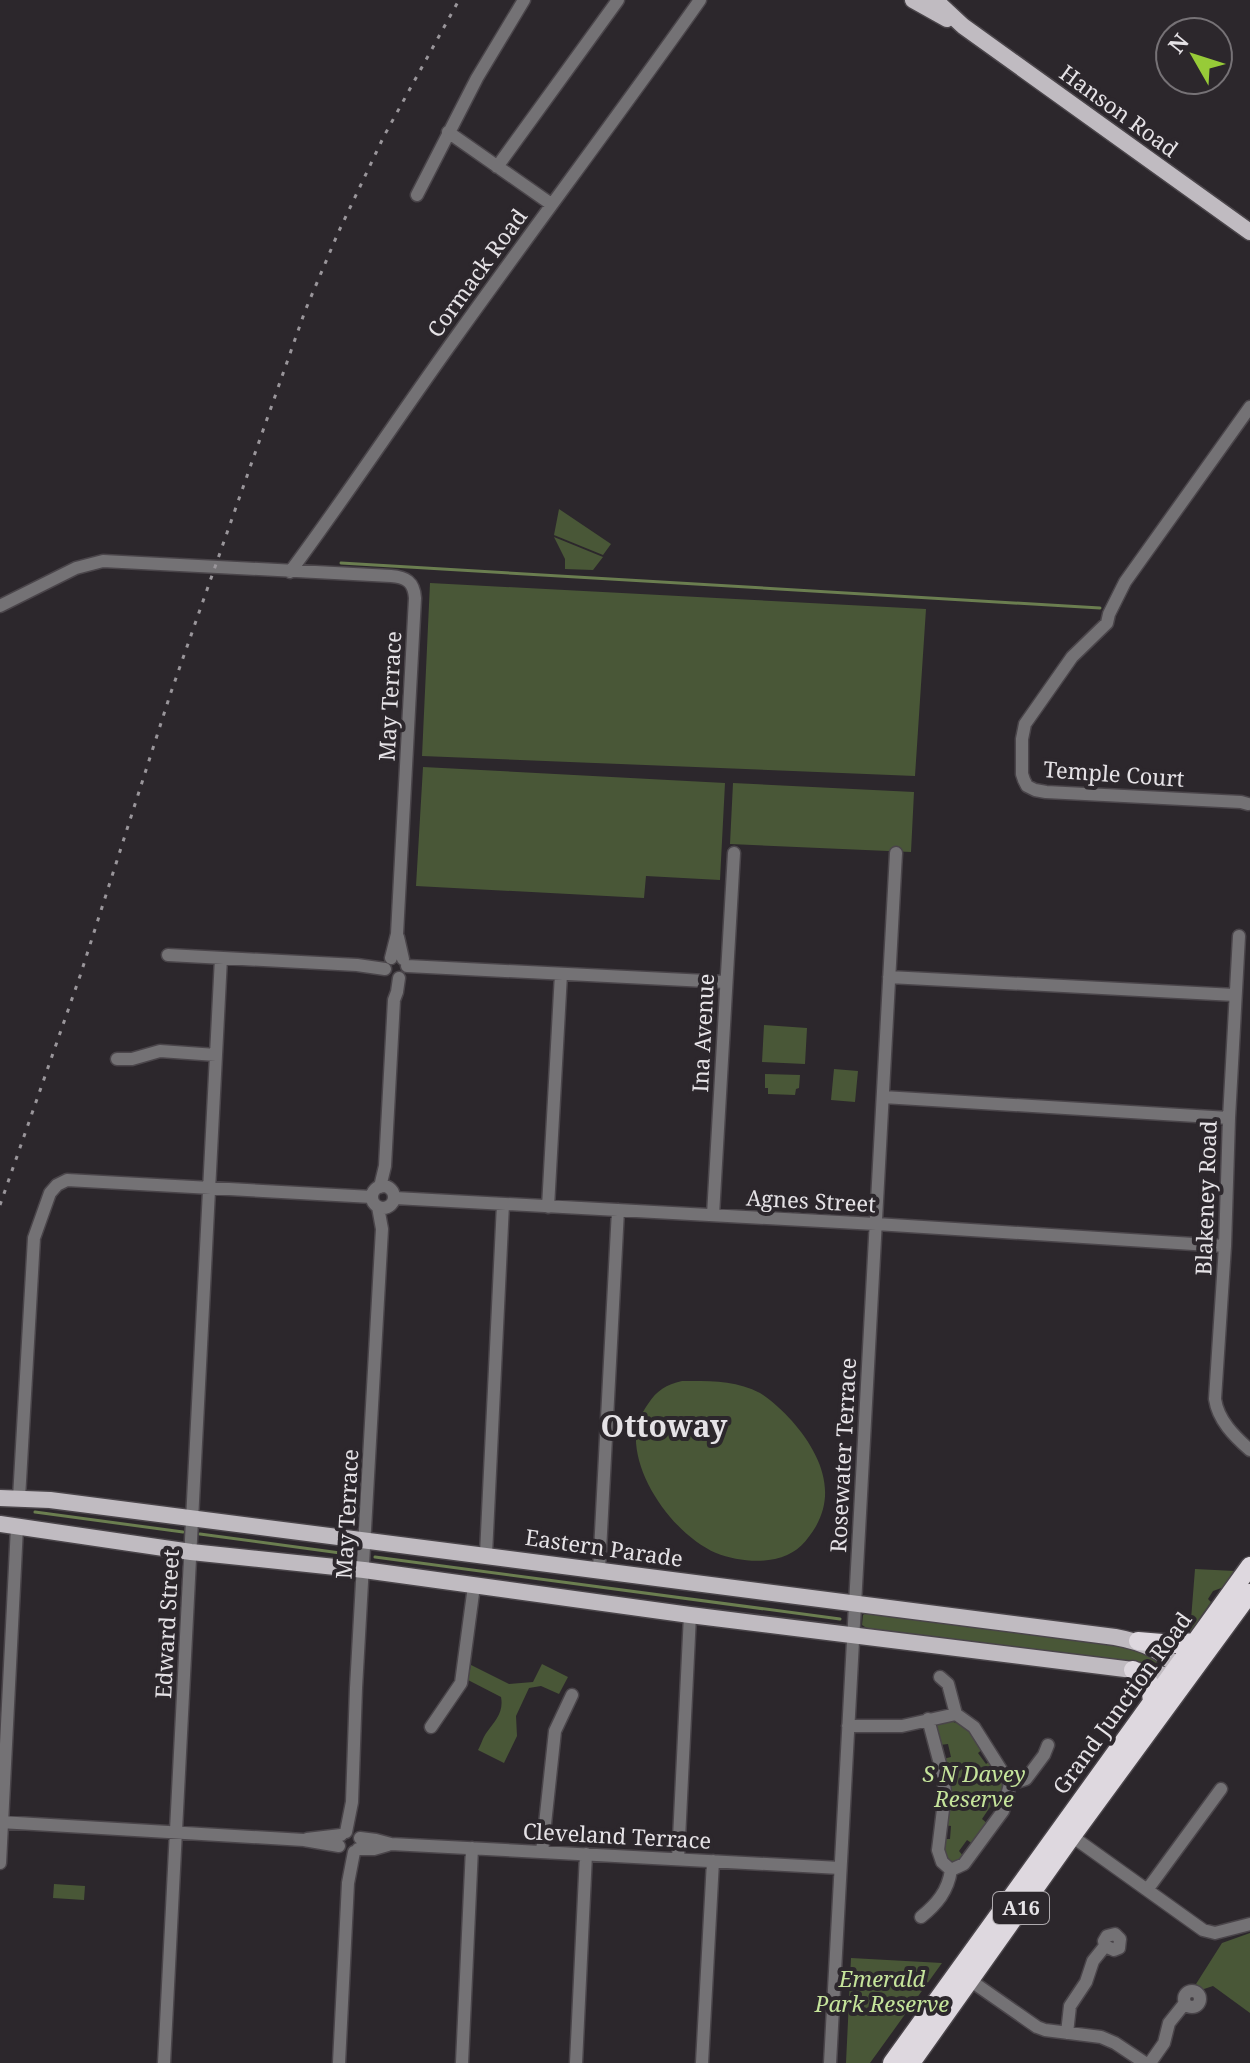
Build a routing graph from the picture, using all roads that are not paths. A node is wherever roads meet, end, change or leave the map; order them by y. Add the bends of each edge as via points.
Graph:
1 (524, 0) edge
2 (618, 0) edge
3 (700, 0) edge
4 (913, 0) edge
5 (935, 0) edge
6 (963, 26) junction
7 (448, 132) junction
8 (497, 167) junction
9 (417, 195) dead end
10 (551, 204) junction
11 (1250, 232) edge
12 (1250, 407) edge
13 (290, 572) junction
14 (0, 606) edge
15 (1248, 804) edge
16 (734, 853) dead end
17 (896, 853) dead end
18 (1239, 936) dead end
19 (168, 955) dead end
20 (221, 958) junction
21 (396, 968) junction
22 (561, 974) junction
23 (889, 977) junction
24 (726, 982) junction
25 (1235, 995) junction
26 (216, 1055) junction
27 (117, 1059) dead end
28 (883, 1097) junction
29 (1229, 1118) junction
30 (209, 1188) junction
31 (384, 1197) junction
32 (503, 1204) junction
33 (548, 1207) junction
34 (618, 1210) junction
35 (713, 1215) junction
36 (876, 1224) junction
37 (1225, 1246) junction
38 (1250, 1450) edge
39 (0, 1498) edge
40 (19, 1498) junction
41 (192, 1518) junction
42 (9, 1526) edge
43 (365, 1540) junction
44 (191, 1552) junction
45 (486, 1554) junction
46 (1250, 1566) edge
47 (364, 1570) junction
48 (599, 1570) junction
49 (474, 1586) junction
50 (1250, 1593) edge
51 (855, 1602) junction
52 (690, 1615) junction
53 (853, 1635) junction
54 (1138, 1641) junction
55 (1195, 1642) junction
56 (1133, 1670) junction
57 (1178, 1674) junction
58 (940, 1677) dead end
59 (572, 1695) dead end
60 (1152, 1702) junction
61 (956, 1714) junction
62 (928, 1719) junction
63 (848, 1726) junction
64 (431, 1727) dead end
65 (1048, 1745) dead end
66 (1010, 1784) junction
67 (1221, 1789) dead end
68 (1, 1822) edge
69 (176, 1832) junction
70 (1066, 1833) junction
71 (350, 1842) junction
72 (472, 1848) junction
73 (542, 1852) junction
74 (586, 1854) junction
75 (678, 1859) junction
76 (713, 1861) junction
77 (0, 1863) edge
78 (840, 1868) junction
79 (951, 1870) junction
80 (1147, 1890) junction
81 (921, 1917) dead end
82 (1250, 1924) edge
83 (1105, 1946) dead end
84 (964, 1976) junction
85 (1185, 2003) dead end
86 (1067, 2033) junction
87 (831, 2062) edge
88 (900, 2062) edge
89 (164, 2063) edge
90 (339, 2063) edge
91 (462, 2063) edge
92 (576, 2063) edge
93 (702, 2063) edge
94 (1147, 2063) edge

1 - 7 street
2 - 8 street
3 - 10 street, Cormack Road
4 - 6 main road, Hanson Road
5 - 6 main road, Hanson Road
6 - 11 main road, Hanson Road
7 - 8 street
7 - 9 street
8 - 10 street
10 - 13 street, Cormack Road
12 - 15 street, Temple Court via 1125,582 1107,623 1072,657 1025,724 1022,774 1027,786 1046,792
13 - 14 street via 103,561 76,568
13 - 21 street, May Terrace via 400,577 415,589
16 - 24 street, Ina Avenue
17 - 23 street, Rosewater Terrace
18 - 25 street, Blakeney Road
19 - 20 street
20 - 21 street
20 - 26 street, Edward Street
21 - 22 street
21 - 31 street, May Terrace
22 - 24 street
22 - 33 street
23 - 25 street
23 - 28 street, Rosewater Terrace
24 - 35 street, Ina Avenue
25 - 29 street, Blakeney Road
26 - 27 street via 160,1051
26 - 30 street, Edward Street
28 - 29 street
28 - 36 street, Rosewater Terrace
29 - 37 street, Blakeney Road
30 - 31 street
30 - 40 street via 67,1180 50,1193 32,1254
30 - 41 street, Edward Street
31 - 32 street, Agnes Street
31 - 43 street, May Terrace
32 - 33 street, Agnes Street
32 - 45 street
33 - 34 street, Agnes Street
34 - 35 street, Agnes Street
34 - 48 street
35 - 36 street, Agnes Street
36 - 37 street, Agnes Street
36 - 51 street, Rosewater Terrace
37 - 38 street, Blakeney Road via 1216,1408
39 - 40 main road, Eastern Parade
40 - 41 main road, Eastern Parade
41 - 43 main road, Eastern Parade
41 - 44 street, Edward Street
42 - 44 main road
42 - 68 street
43 - 45 main road, Eastern Parade
43 - 47 street, May Terrace
44 - 47 main road
44 - 69 street, Edward Street
45 - 48 main road, Eastern Parade
46 - 55 highway, Grand Junction Road / A16
47 - 49 main road
47 - 71 street, May Terrace
48 - 51 main road, Eastern Parade
49 - 52 main road
49 - 64 street via 461,1683
50 - 57 highway, Grand Junction Road / A16
51 - 53 street, Rosewater Terrace
51 - 54 main road, Eastern Parade
52 - 53 main road
52 - 75 street
53 - 56 main road
53 - 63 street, Rosewater Terrace
54 - 55 highway
54 - 57 main road, Eastern Parade via 1167,1657
55 - 57 highway, Grand Junction Road / A16
56 - 57 main road
56 - 60 highway via 1150,1684
57 - 60 highway, Grand Junction Road / A16
57 - 70 highway, Grand Junction Road / A16
58 - 61 street via 948,1684
59 - 73 street via 555,1731
60 - 70 highway, Grand Junction Road / A16
61 - 62 street
61 - 66 street via 974,1727
62 - 63 street via 902,1726
62 - 79 street via 945,1793 938,1850
63 - 78 street, Rosewater Terrace
65 - 66 street via 1026,1779
66 - 79 street via 1003,1811 964,1864
67 - 80 street
68 - 69 street, Cleveland Terrace
68 - 77 street
69 - 71 street, Cleveland Terrace
69 - 89 street, Edward Street
70 - 80 street
70 - 84 highway, Grand Junction Road / A16
71 - 72 street, Cleveland Terrace via 374,1849 391,1844
71 - 90 street, May Terrace
72 - 73 street, Cleveland Terrace
72 - 91 street
73 - 74 street, Cleveland Terrace
74 - 75 street, Cleveland Terrace
74 - 92 street
75 - 76 street, Cleveland Terrace
76 - 78 street, Cleveland Terrace
76 - 93 street
78 - 87 street, Rosewater Terrace
79 - 81 street via 943,1895
80 - 82 street via 1203,1930 1215,1933
83 - 86 street via 1070,2006
84 - 86 street via 1037,2027
84 - 88 highway, Grand Junction Road / A16
85 - 94 street
86 - 94 street via 1101,2037

